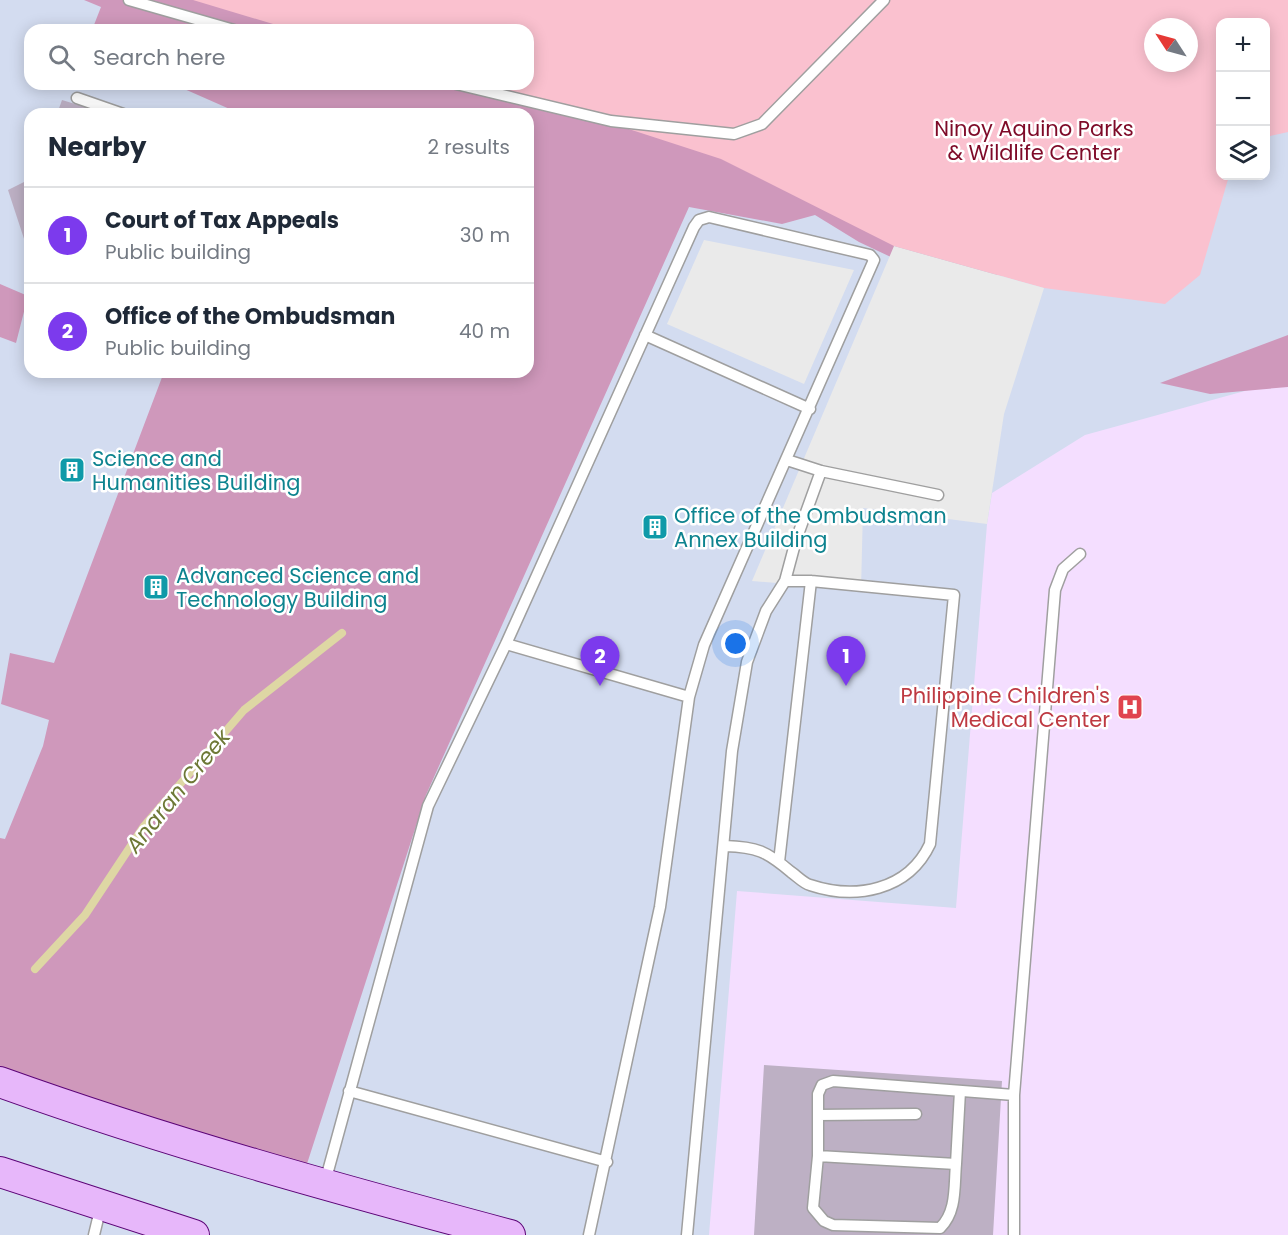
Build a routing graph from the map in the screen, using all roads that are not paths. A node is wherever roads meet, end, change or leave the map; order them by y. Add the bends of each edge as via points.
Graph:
1 (129, 0) edge
2 (884, 0) edge
3 (213, 24) edge
4 (481, 90) edge
5 (77, 98) dead end
6 (106, 108) edge
7 (645, 335) junction
8 (810, 409) junction
9 (787, 460) junction
10 (821, 471) junction
11 (938, 495) dead end
12 (1080, 554) dead end
13 (785, 581) junction
14 (812, 581) junction
15 (506, 644) junction
16 (689, 697) junction
17 (725, 846) junction
18 (779, 862) junction
19 (0, 1082) edge
20 (960, 1091) junction
21 (349, 1092) junction
22 (1014, 1095) junction
23 (916, 1114) dead end
24 (819, 1115) junction
25 (818, 1156) junction
26 (607, 1162) junction
27 (956, 1164) junction
28 (0, 1172) edge
29 (324, 1185) junction
30 (102, 1205) junction
31 (94, 1235) edge
32 (194, 1235) edge
33 (510, 1235) edge
34 (589, 1235) edge
35 (687, 1235) edge
36 (1014, 1235) edge

1 - 3 lane
2 - 4 lane via 762,124 734,134 610,121
5 - 6 lane
7 - 8 lane
7 - 8 lane via 699,220 709,217 870,255 874,260 872,268
7 - 15 lane
8 - 9 lane
9 - 10 lane
9 - 16 lane via 704,645
10 - 11 lane
10 - 13 lane
12 - 22 lane via 1063,569 1055,590
13 - 14 lane
13 - 17 lane via 766,610 747,662 732,750
14 - 18 lane
14 - 18 lane via 954,596 930,844 905,874 865,893 808,885
15 - 16 lane
15 - 21 lane via 428,806
16 - 26 lane via 660,907
17 - 18 lane via 764,850
17 - 35 lane
19 - 29 main road via 129,1127
20 - 22 lane
20 - 24 lane via 832,1081 822,1085 818,1094
20 - 27 lane
21 - 26 lane
21 - 29 lane
22 - 36 lane
23 - 24 lane
24 - 25 lane
25 - 27 lane
25 - 27 lane via 813,1208 833,1225 940,1228 948,1222 952,1209
26 - 34 lane
28 - 30 main road
29 - 33 main road
30 - 31 lane
30 - 32 main road

